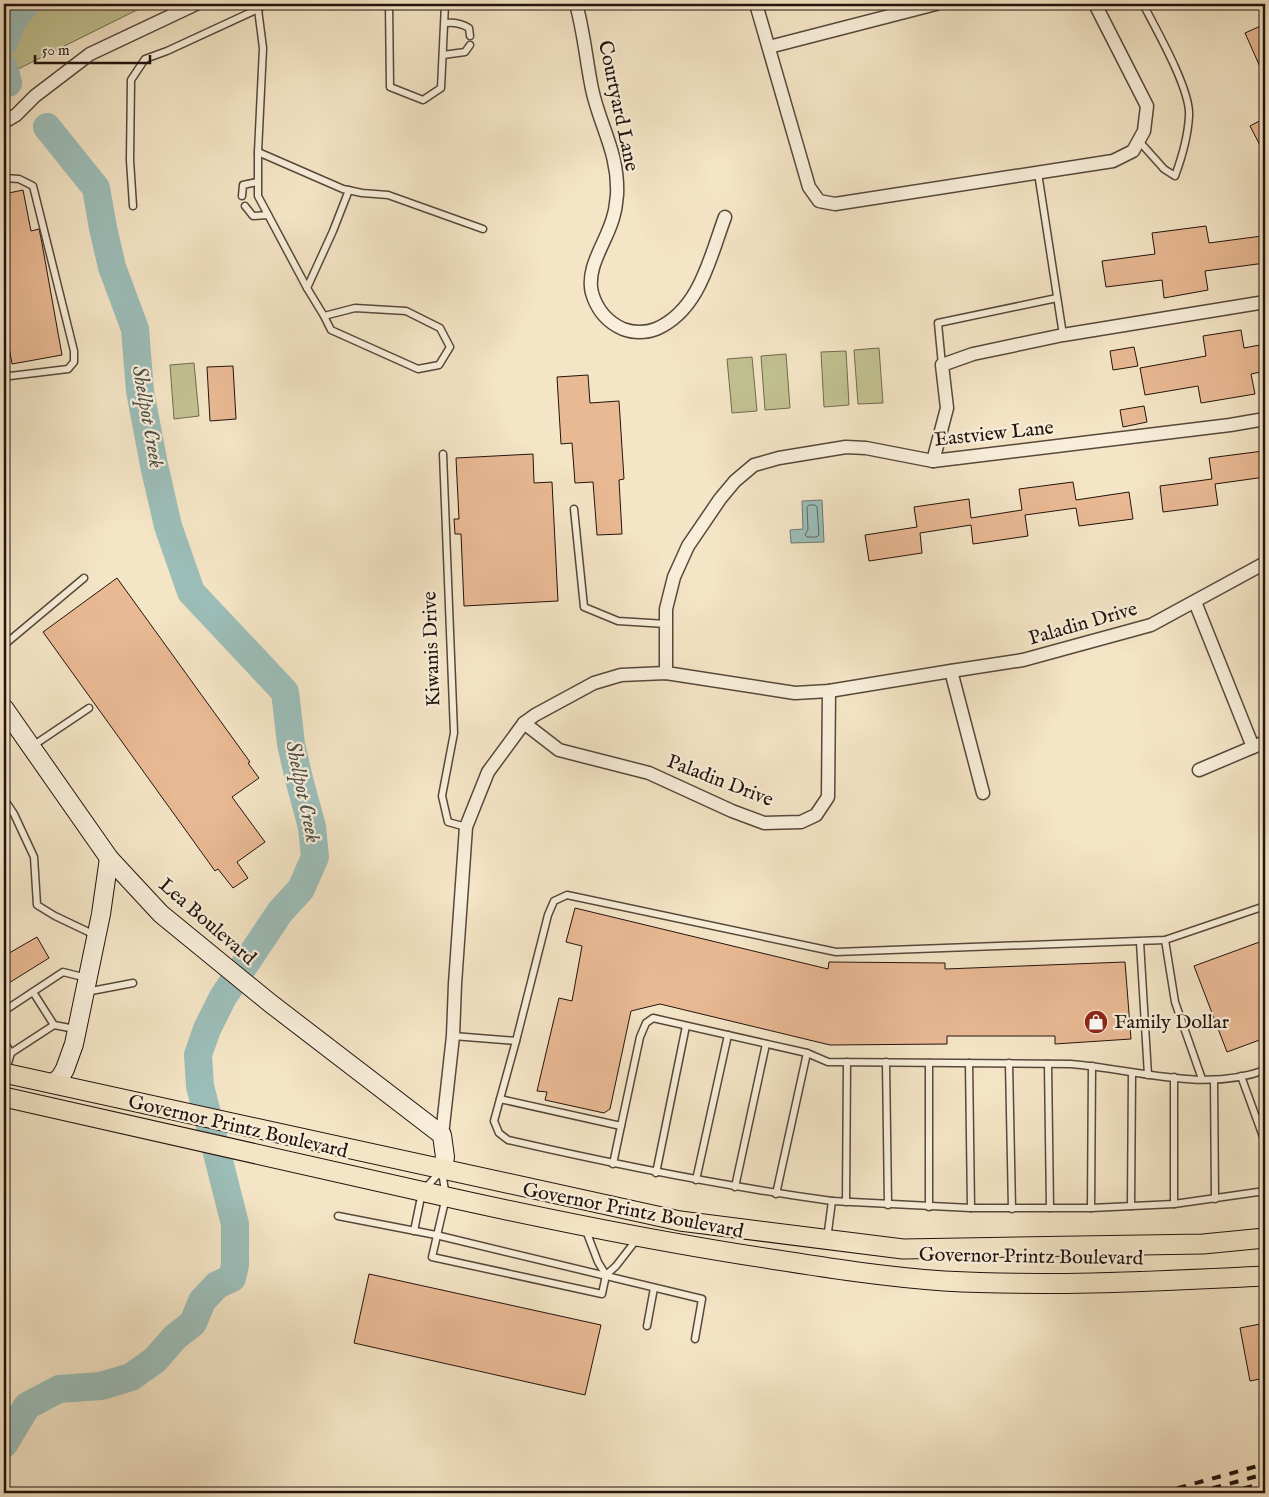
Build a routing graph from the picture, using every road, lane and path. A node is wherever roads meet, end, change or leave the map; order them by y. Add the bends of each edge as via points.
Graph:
1 (196, 4) edge
2 (266, 4) edge
3 (389, 4) edge
4 (445, 4) edge
5 (576, 4) edge
6 (756, 4) edge
7 (936, 4) edge
8 (1095, 4) edge
9 (1143, 4) edge
10 (258, 6) edge
11 (445, 23) junction
12 (470, 36) dead end
13 (470, 44) dead end
14 (768, 47) junction
15 (443, 55) junction
16 (4, 122) edge
17 (1139, 141) junction
18 (258, 152) junction
19 (1038, 173) junction
20 (4, 178) edge
21 (257, 182) junction
22 (348, 190) junction
23 (242, 196) dead end
24 (133, 206) dead end
25 (245, 206) dead end
26 (268, 215) junction
27 (725, 217) dead end
28 (483, 229) dead end
29 (307, 288) junction
30 (1057, 298) junction
31 (1265, 302) edge
32 (324, 316) junction
33 (1064, 335) junction
34 (942, 365) junction
35 (4, 375) edge
36 (1265, 419) edge
37 (443, 454) dead end
38 (933, 461) junction
39 (574, 509) dead end
40 (1265, 563) edge
41 (84, 578) dead end
42 (1195, 602) junction
43 (666, 624) junction
44 (4, 645) edge
45 (952, 671) junction
46 (666, 673) junction
47 (829, 692) junction
48 (4, 708) edge
49 (89, 708) dead end
50 (524, 723) junction
51 (1265, 742) edge
52 (30, 747) junction
53 (1253, 747) junction
54 (1199, 770) dead end
55 (983, 793) dead end
56 (4, 799) edge
57 (466, 828) junction
58 (109, 858) junction
59 (1265, 906) edge
60 (96, 935) junction
61 (1165, 940) junction
62 (1140, 942) junction
63 (133, 983) dead end
64 (87, 985) junction
65 (33, 992) junction
66 (4, 1011) edge
67 (54, 1025) junction
68 (686, 1026) junction
69 (77, 1030) junction
70 (728, 1035) junction
71 (454, 1036) junction
72 (4, 1042) edge
73 (516, 1042) junction
74 (766, 1044) junction
75 (11, 1053) junction
76 (807, 1053) junction
77 (847, 1062) junction
78 (886, 1062) junction
79 (929, 1063) junction
80 (969, 1063) junction
81 (1009, 1063) junction
82 (1048, 1064) junction
83 (1092, 1066) junction
84 (1265, 1070) edge
85 (5, 1073) edge
86 (1132, 1073) junction
87 (1148, 1075) junction
88 (1241, 1076) junction
89 (1174, 1077) junction
90 (1202, 1079) junction
91 (1214, 1080) junction
92 (53, 1084) junction
93 (4, 1096) edge
94 (500, 1099) junction
95 (621, 1126) junction
96 (442, 1135) junction
97 (1265, 1142) edge
98 (613, 1164) junction
99 (442, 1170) junction
100 (656, 1173) junction
101 (696, 1180) junction
102 (735, 1187) junction
103 (1265, 1191) edge
104 (422, 1192) junction
105 (776, 1194) junction
106 (446, 1197) junction
107 (1216, 1199) junction
108 (832, 1201) junction
109 (846, 1202) junction
110 (1174, 1204) junction
111 (888, 1205) junction
112 (929, 1206) junction
113 (1131, 1206) junction
114 (971, 1208) junction
115 (1050, 1208) junction
116 (1091, 1208) junction
117 (1012, 1209) junction
118 (338, 1216) dead end
119 (584, 1227) junction
120 (414, 1231) junction
121 (436, 1235) junction
122 (640, 1236) junction
123 (1265, 1238) edge
124 (827, 1240) junction
125 (606, 1275) junction
126 (1265, 1276) edge
127 (654, 1288) junction
128 (647, 1326) dead end
129 (696, 1339) dead end

1 - 16 street via 90,54
2 - 10 lane
3 - 15 lane via 390,87 423,100 442,88
4 - 11 lane
5 - 27 street, Courtyard Lane via 592,90 615,159 617,194 614,214 590,283 603,316 614,325 640,332 668,324 691,301
6 - 14 street
7 - 14 street
8 - 17 street via 1147,106 1144,131
9 - 17 lane via 1185,91 1190,115 1175,176 1164,169
10 - 18 lane via 263,48
10 - 24 lane via 145,59 131,80
11 - 12 lane via 464,25 469,28
11 - 15 lane
13 - 15 lane via 464,52
14 - 19 street via 809,187 819,201 835,204 865,201
17 - 19 street via 1133,151 1114,161
18 - 21 lane
18 - 22 lane
19 - 30 lane
20 - 35 lane via 18,179 33,186 74,351 74,362 68,368
21 - 23 lane via 243,185
21 - 26 lane via 258,196
22 - 28 lane via 388,194
22 - 29 lane
25 - 26 lane via 253,216
26 - 29 lane
29 - 32 lane
30 - 33 lane
30 - 34 lane via 938,323
31 - 33 street
32 - 32 lane via 355,308 406,311 440,328 450,347 439,365 418,369 331,330
33 - 34 street via 973,354
34 - 38 street via 947,408
36 - 38 street, Eastview Lane
37 - 57 lane, Kiwanis Drive via 454,732 442,796 448,822
38 - 43 street, Eastview Lane via 846,447 779,458 754,466 720,499 688,546 670,586
39 - 43 lane via 584,607 618,621
40 - 42 street, Paladin Drive
41 - 44 lane
42 - 45 street, Paladin Drive via 1150,625 1023,660
42 - 53 street
43 - 46 street, Eastview Lane
45 - 47 street, Paladin Drive
45 - 55 street
46 - 47 street, Paladin Drive via 795,693
46 - 50 street, Paladin Drive via 621,675 594,683
47 - 50 street, Paladin Drive via 828,797 816,815 801,822 764,823 649,773 559,750
48 - 52 street, Lea Boulevard
49 - 52 lane
50 - 57 street, Paladin Drive via 488,772
51 - 53 street
52 - 58 street, Lea Boulevard
53 - 54 street
56 - 60 lane via 34,856 37,905
57 - 71 street, Paladin Drive
58 - 60 street
58 - 96 street, Lea Boulevard via 161,914 270,1004
59 - 61 lane
60 - 64 street
61 - 62 lane
61 - 90 lane via 1174,1002
62 - 73 lane via 836,952 567,895 554,901 548,915
62 - 87 lane
63 - 64 lane
64 - 65 lane via 63,972
64 - 69 street
65 - 66 lane via 13,1009
65 - 67 lane
67 - 69 lane
67 - 75 lane
68 - 70 lane
68 - 95 lane via 653,1018 646,1023 640,1037
68 - 100 lane
69 - 92 street via 65,1069
70 - 74 lane
70 - 101 lane
71 - 73 lane
71 - 96 street, Paladin Drive
72 - 75 lane
73 - 94 lane
74 - 76 lane
74 - 102 lane
75 - 85 lane
76 - 77 lane via 828,1062
76 - 105 lane
77 - 78 lane
77 - 109 lane
78 - 79 lane
78 - 111 lane
79 - 80 lane
79 - 112 lane
80 - 81 lane
80 - 114 lane
81 - 82 lane
81 - 117 lane
82 - 83 lane
82 - 115 lane
83 - 86 lane
83 - 116 lane
84 - 88 lane
85 - 92 main road, Governor Printz Boulevard
86 - 87 lane
86 - 113 lane
87 - 89 lane
88 - 91 lane
88 - 97 lane
89 - 90 lane
89 - 110 lane
90 - 91 lane
91 - 107 lane
92 - 93 main road
92 - 99 main road, Governor Printz Boulevard
93 - 104 main road, Governor Printz Boulevard
94 - 95 lane
94 - 98 lane via 494,1120 499,1133 508,1140
95 - 98 lane
96 - 99 street via 445,1156
98 - 100 lane
99 - 104 lane
99 - 106 lane
99 - 124 main road, Governor Printz Boulevard via 680,1221
100 - 101 lane
101 - 102 lane
102 - 105 lane
103 - 107 lane
104 - 106 main road, Governor Printz Boulevard
104 - 120 lane
105 - 108 lane
106 - 119 main road, Governor Printz Boulevard
106 - 121 lane
107 - 110 lane
108 - 109 lane
108 - 124 lane
109 - 111 lane
110 - 113 lane
111 - 112 lane
112 - 114 lane
113 - 116 lane
114 - 117 lane
115 - 116 lane
115 - 117 lane
118 - 120 lane
119 - 122 main road, Governor Printz Boulevard
119 - 125 lane
120 - 121 lane
121 - 125 lane
121 - 125 lane via 432,1256 602,1294
122 - 124 main road via 654,1228 813,1249
122 - 125 lane
122 - 126 main road, Governor Printz Boulevard via 842,1270 943,1281 1150,1282
123 - 124 main road, Governor Printz Boulevard via 1204,1244 903,1249
125 - 127 lane
127 - 128 lane
127 - 129 lane via 702,1299

